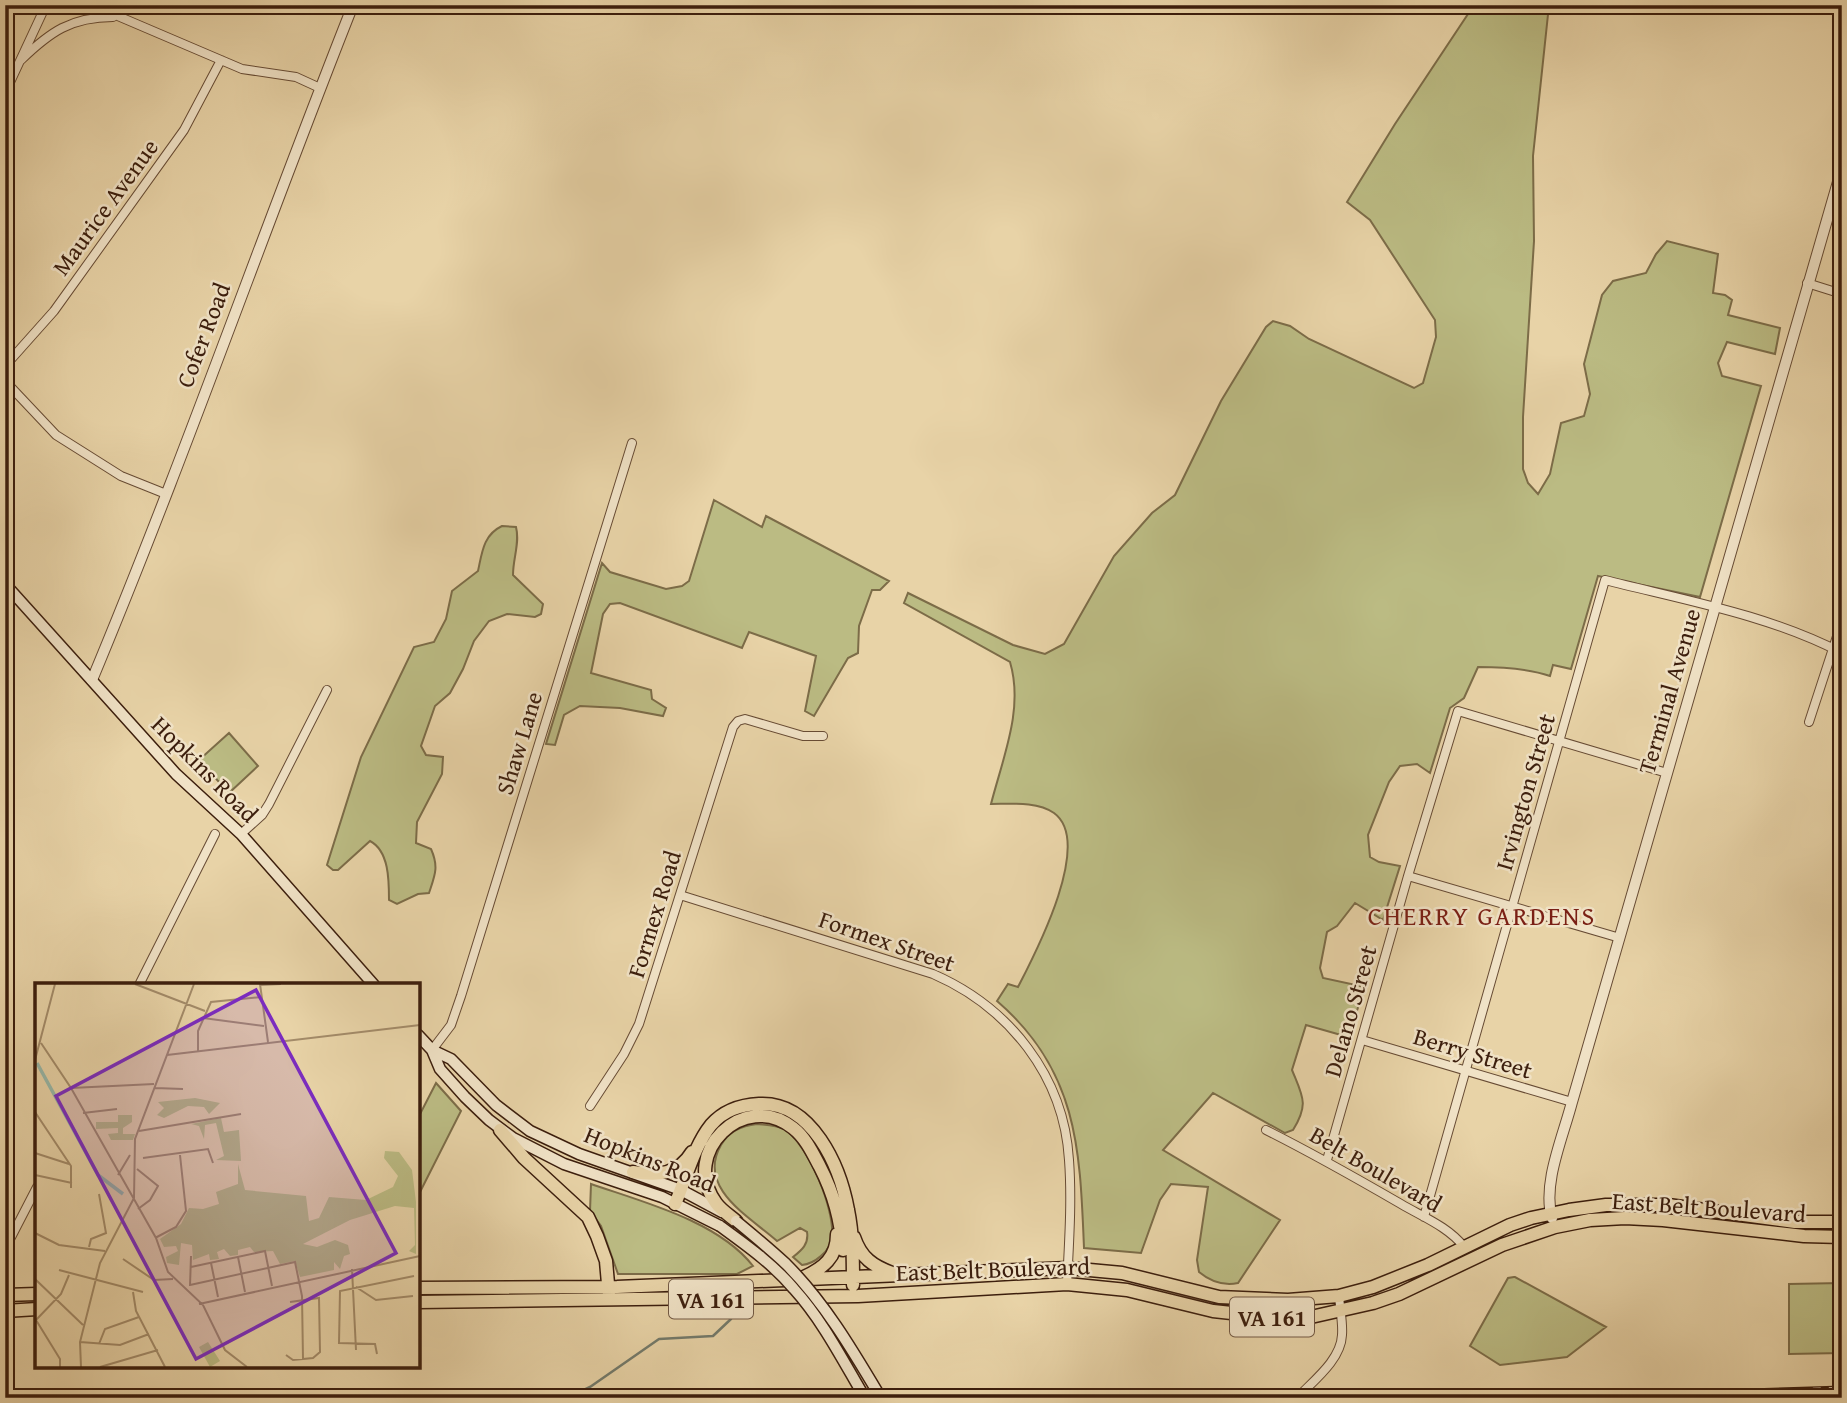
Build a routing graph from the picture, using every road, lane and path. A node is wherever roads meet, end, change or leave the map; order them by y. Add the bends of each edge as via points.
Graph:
1 (46, 5) edge
2 (92, 5) edge
3 (353, 5) edge
4 (119, 17) junction
5 (21, 60) junction
6 (221, 60) junction
7 (320, 88) junction
8 (5, 93) edge
9 (1842, 168) edge
10 (1807, 284) junction
11 (1842, 294) edge
12 (5, 366) edge
13 (5, 381) edge
14 (632, 443) dead end
15 (166, 494) junction
16 (5, 584) edge
17 (1714, 607) junction
18 (1842, 621) edge
19 (1838, 650) edge
20 (92, 680) junction
21 (327, 690) dead end
22 (1809, 722) dead end
23 (823, 736) dead end
24 (1560, 742) junction
25 (1667, 773) junction
26 (215, 834) dead end
27 (241, 834) junction
28 (1408, 876) junction
29 (680, 895) junction
30 (1512, 906) junction
31 (1620, 938) junction
32 (140, 983) edge
33 (372, 983) edge
34 (420, 1037) edge
35 (1362, 1040) junction
36 (432, 1050) junction
37 (1466, 1072) junction
38 (1572, 1102) junction
39 (590, 1106) dead end
40 (500, 1130) junction
41 (1266, 1130) dead end
42 (705, 1135) junction
43 (1327, 1160) junction
44 (633, 1172) junction
45 (681, 1190) junction
46 (35, 1191) edge
47 (675, 1204) junction
48 (1702, 1210) junction
49 (838, 1213) junction
50 (1551, 1213) junction
51 (1424, 1217) junction
52 (736, 1221) junction
53 (850, 1221) junction
54 (1842, 1222) edge
55 (1722, 1226) junction
56 (1555, 1227) junction
57 (1842, 1237) edge
58 (1464, 1247) junction
59 (5, 1249) edge
60 (1068, 1268) junction
61 (899, 1276) junction
62 (849, 1278) junction
63 (797, 1280) junction
64 (1067, 1284) junction
65 (420, 1288) edge
66 (35, 1294) edge
67 (609, 1294) junction
68 (5, 1295) edge
69 (853, 1296) junction
70 (1339, 1296) junction
71 (420, 1302) edge
72 (35, 1309) edge
73 (5, 1311) edge
74 (1340, 1311) junction
75 (865, 1398) edge
76 (881, 1398) edge
77 (1297, 1398) edge

1 - 5 street
2 - 4 street
3 - 7 street, Cofer Road
4 - 5 street via 98,17 61,27
4 - 6 street
5 - 8 street
6 - 7 street via 242,69 296,77
6 - 12 street, Maurice Avenue via 184,130 54,311
7 - 15 street, Cofer Road
9 - 10 street, Terminal Avenue
10 - 11 street
10 - 17 street, Terminal Avenue
13 - 15 street via 56,435 121,476
14 - 36 street, Shaw Lane via 461,996 451,1025
15 - 20 street, Cofer Road
16 - 20 main road, Hopkins Road
17 - 19 street
17 - 24 street, Irvington Street via 1605,580
17 - 25 street, Terminal Avenue
18 - 19 street
19 - 22 street
20 - 27 main road, Hopkins Road via 176,774
21 - 27 street via 262,816
23 - 29 street, Formex Road via 803,736 750,720 735,724
24 - 25 street
24 - 28 street, Delano Street via 1458,711
24 - 30 street, Irvington Street
25 - 31 street, Terminal Avenue
26 - 32 street
27 - 33 main road, Hopkins Road
28 - 30 street
28 - 35 street, Delano Street
29 - 39 street, Formex Road via 639,1024
29 - 60 street, Formex Street via 933,974 970,993 1003,1019 1035,1057 1064,1125 1070,1181
30 - 31 street
30 - 37 street, Irvington Street
31 - 38 street, Terminal Avenue
34 - 36 main road, Hopkins Road
35 - 37 street, Berry Street
35 - 43 street, Delano Street
36 - 40 main road, Hopkins Road via 440,1069
36 - 44 main road, Hopkins Road via 451,1059 496,1105 530,1130 579,1154
37 - 38 street, Berry Street
37 - 51 street, Irvington Street
38 - 50 street, Terminal Avenue via 1550,1184
40 - 47 main road, Hopkins Road via 564,1164
40 - 67 main road via 587,1217 606,1261
41 - 43 street, Belt Boulevard
42 - 44 main road via 679,1168 663,1174
42 - 45 main road
42 - 53 main road via 723,1113 738,1107 768,1104 788,1110 810,1126 826,1149
43 - 51 street, Belt Boulevard
44 - 45 main road, Hopkins Road
45 - 47 main road
45 - 52 main road, Hopkins Road
46 - 59 street
47 - 75 main road, Hopkins Road, bridge via 720,1226 796,1291
48 - 50 main road, East Belt Boulevard / VA 161 via 1606,1205
48 - 54 main road, East Belt Boulevard / VA 161 via 1795,1222
48 - 55 main road
49 - 52 main road via 828,1182 796,1129 776,1119 747,1117 712,1142 706,1168 710,1194
49 - 62 main road
49 - 63 main road via 837,1242 831,1257 820,1269
50 - 56 street, Terminal Avenue
50 - 58 main road, East Belt Boulevard / VA 161 via 1510,1225
51 - 58 street, Belt Boulevard
52 - 76 main road, Hopkins Road, bridge via 806,1286
53 - 61 main road via 867,1260
53 - 62 main road
55 - 56 main road, East Belt Boulevard / VA 161 via 1625,1218
55 - 57 main road, East Belt Boulevard / VA 161
56 - 74 main road, East Belt Boulevard / VA 161 via 1502,1245 1399,1294
58 - 70 main road, East Belt Boulevard / VA 161 via 1399,1278
60 - 61 main road, East Belt Boulevard / VA 161
60 - 64 street, Formex Street
60 - 70 main road, East Belt Boulevard / VA 161 via 1122,1273 1219,1297
61 - 62 main road, East Belt Boulevard / VA 161
62 - 63 main road, East Belt Boulevard / VA 161
62 - 69 main road
63 - 67 main road, East Belt Boulevard / VA 161
64 - 69 main road, East Belt Boulevard / VA 161
64 - 74 main road, East Belt Boulevard / VA 161 via 1127,1290 1252,1316 1311,1317
65 - 67 main road, East Belt Boulevard / VA 161
66 - 68 main road
67 - 69 main road, East Belt Boulevard / VA 161
67 - 71 main road, East Belt Boulevard / VA 161
70 - 74 street
72 - 73 main road
74 - 77 street via 1338,1351

